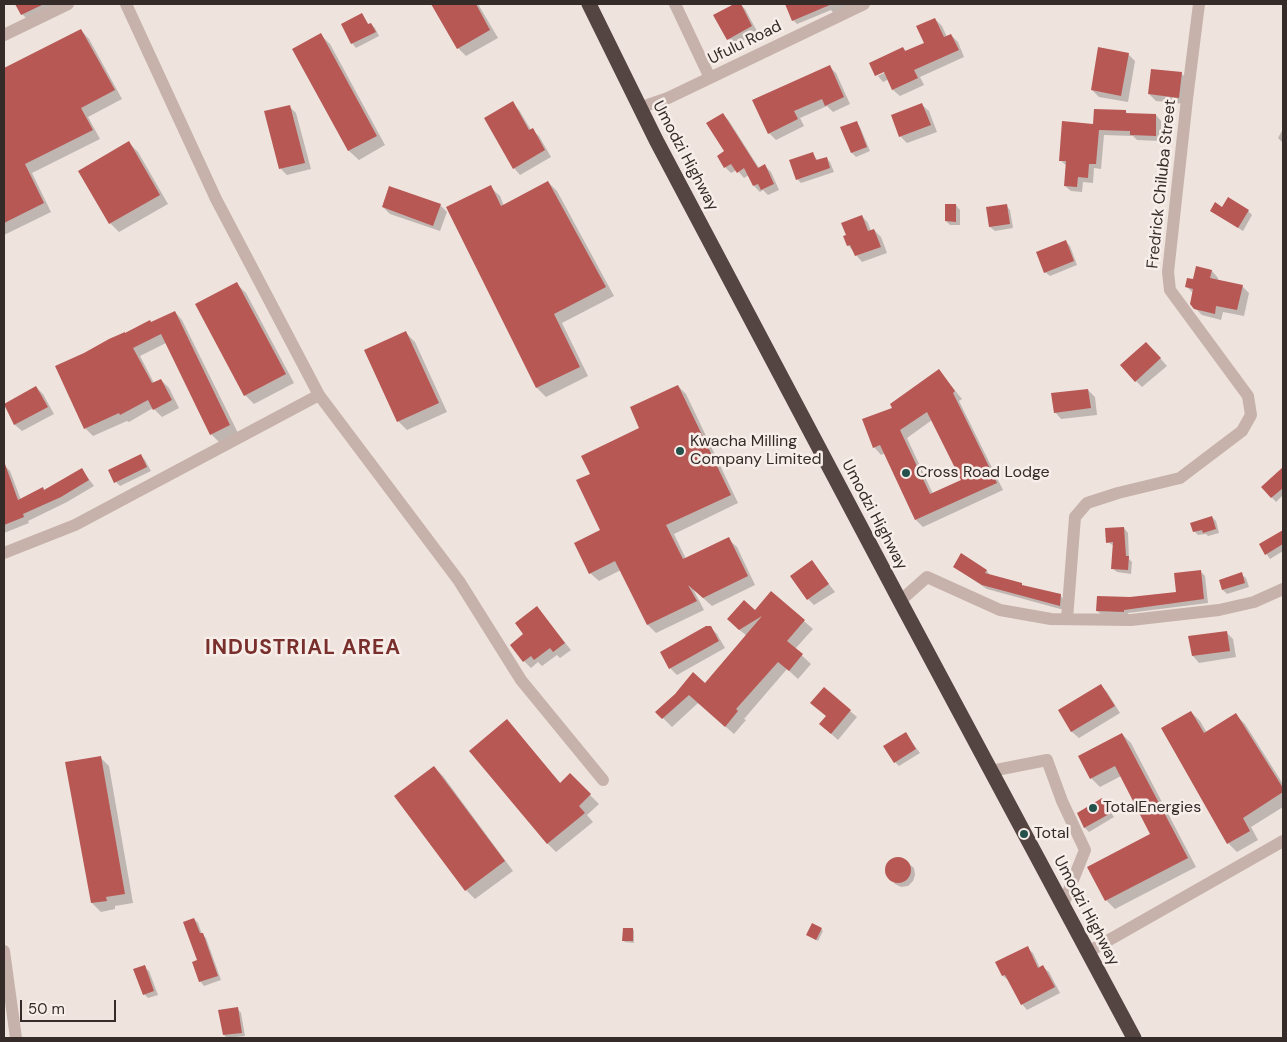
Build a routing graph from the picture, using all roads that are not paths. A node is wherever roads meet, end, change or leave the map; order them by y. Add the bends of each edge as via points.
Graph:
1 (68, 4) edge
2 (126, 4) edge
3 (589, 4) edge
4 (675, 4) edge
5 (864, 4) edge
6 (1199, 4) edge
7 (4, 35) edge
8 (710, 78) junction
9 (639, 108) junction
10 (319, 395) junction
11 (4, 553) edge
12 (1283, 589) edge
13 (900, 601) junction
14 (1067, 619) junction
15 (991, 770) junction
16 (603, 780) dead end
17 (1283, 841) edge
18 (1063, 905) junction
19 (4, 951) edge
20 (1088, 952) junction
21 (16, 1038) edge
22 (1134, 1038) edge

1 - 7 street
2 - 10 street via 216,199
3 - 9 highway, Umodzi Highway
4 - 8 street
5 - 8 street, Ufulu Road
6 - 14 street, Fredrick Chiluba Street via 1168,272 1170,290 1248,396 1251,415 1242,431 1180,478 1087,503 1075,517
8 - 9 street, Ufulu Road
9 - 13 highway, Umodzi Highway
10 - 11 street via 75,525
10 - 16 street via 459,581 521,680
12 - 14 street via 1254,602 1219,610 1131,620
13 - 14 street via 927,577 1000,610
13 - 15 highway, Umodzi Highway
15 - 18 highway, Umodzi Highway
15 - 18 street via 1047,760 1085,850
17 - 20 street
18 - 20 highway, Umodzi Highway
19 - 21 street
20 - 22 highway, Umodzi Highway

